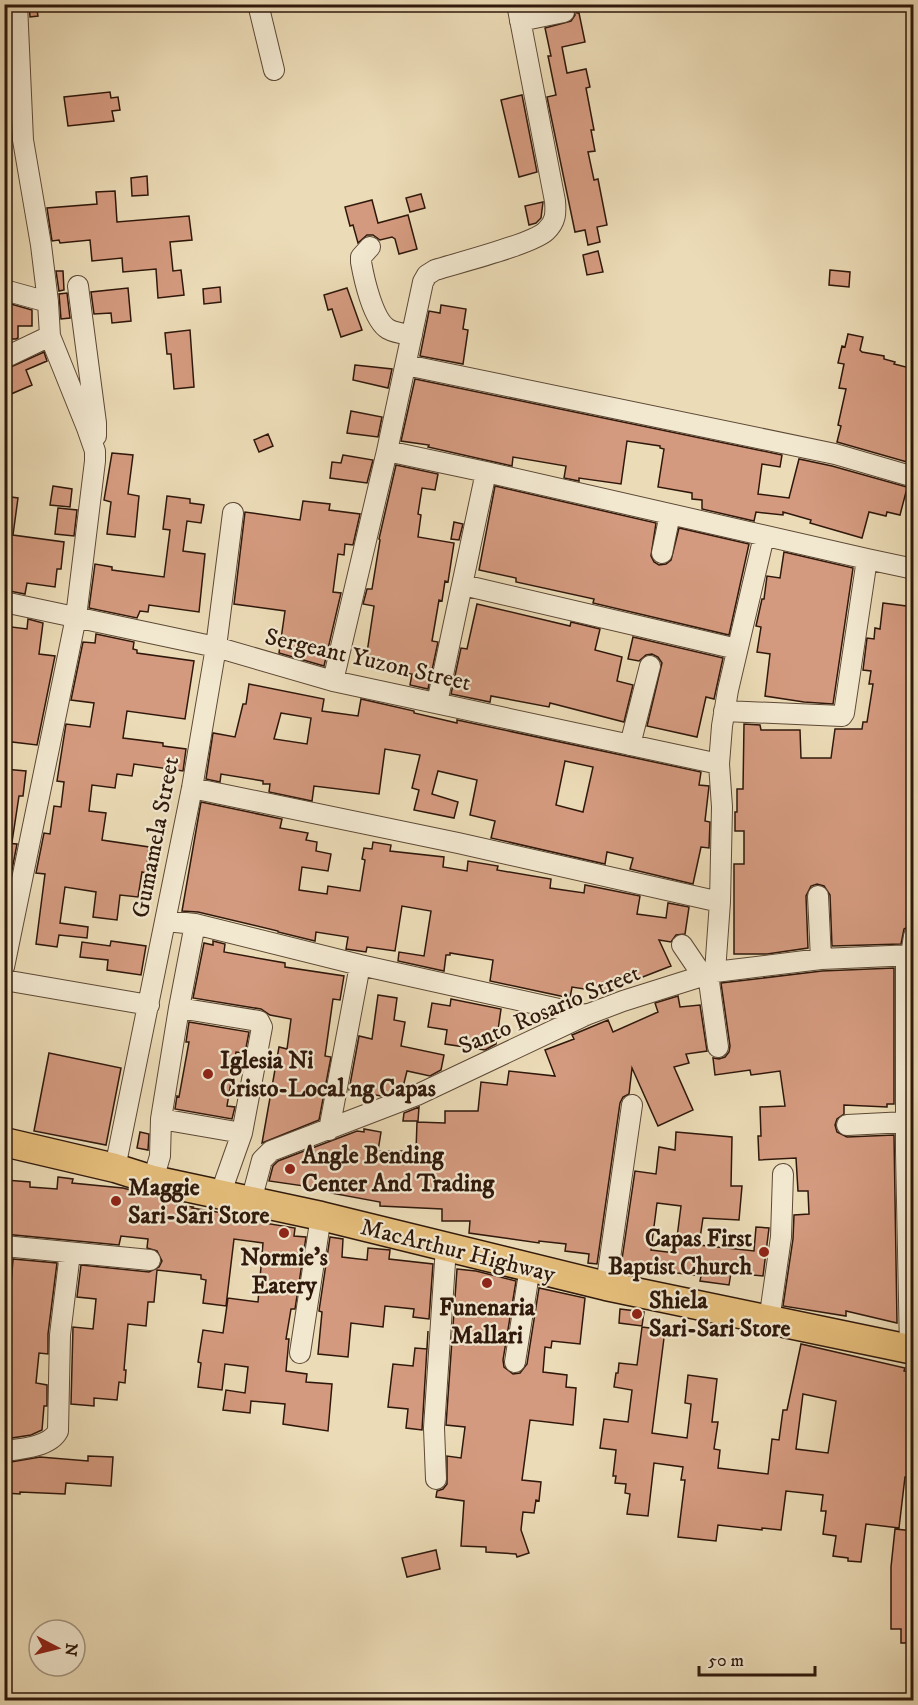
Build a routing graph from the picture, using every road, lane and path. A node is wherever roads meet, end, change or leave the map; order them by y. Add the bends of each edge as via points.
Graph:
1 (17, 4) edge
2 (258, 4) edge
3 (564, 12) dead end
4 (518, 13) edge
5 (274, 70) dead end
6 (370, 247) dead end
7 (78, 286) dead end
8 (8, 291) dead end
9 (48, 302) junction
10 (412, 335) junction
11 (50, 336) junction
12 (4, 357) edge
13 (406, 365) junction
14 (95, 451) junction
15 (387, 452) junction
16 (486, 472) junction
17 (914, 477) edge
18 (233, 513) dead end
19 (670, 514) junction
20 (764, 536) junction
21 (662, 553) dead end
22 (867, 559) junction
23 (914, 569) edge
24 (463, 585) junction
25 (4, 603) edge
26 (76, 617) junction
27 (216, 647) junction
28 (737, 649) junction
29 (650, 666) dead end
30 (333, 681) junction
31 (437, 703) junction
32 (723, 711) junction
33 (630, 745) junction
34 (719, 764) junction
35 (192, 788) junction
36 (818, 896) dead end
37 (720, 902) junction
38 (166, 921) junction
39 (195, 924) junction
40 (682, 945) dead end
41 (911, 950) edge
42 (821, 959) junction
43 (360, 965) junction
44 (4, 967) edge
45 (709, 974) junction
46 (4, 980) edge
47 (149, 1005) junction
48 (178, 1008) junction
49 (586, 1016) junction
50 (718, 1047) dead end
51 (632, 1105) dead end
52 (161, 1119) junction
53 (906, 1122) junction
54 (847, 1125) dead end
55 (329, 1130) junction
56 (242, 1133) junction
57 (4, 1142) edge
58 (115, 1168) junction
59 (783, 1174) dead end
60 (153, 1180) junction
61 (220, 1194) junction
62 (251, 1201) junction
63 (321, 1216) junction
64 (4, 1246) edge
65 (446, 1247) junction
66 (70, 1253) junction
67 (150, 1260) dead end
68 (530, 1268) junction
69 (606, 1286) junction
70 (769, 1321) junction
71 (912, 1350) edge
72 (300, 1353) dead end
73 (515, 1362) dead end
74 (4, 1451) edge
75 (436, 1479) dead end

1 - 9 street via 23,140
2 - 5 street
3 - 4 street
4 - 10 street via 555,201 554,223 538,237 427,275
6 - 10 street via 361,257 363,274 383,324
7 - 14 street via 96,423
8 - 9 street
9 - 11 street
10 - 13 street
11 - 12 street
11 - 14 street
13 - 15 street
13 - 17 street via 835,454
14 - 26 street
15 - 16 street
15 - 30 street
16 - 19 street
16 - 24 street
18 - 27 street, Gumamela Street
19 - 20 street
19 - 21 street
20 - 22 street
20 - 28 street
22 - 23 street
22 - 32 street via 842,716
24 - 28 street
24 - 31 street
25 - 26 street, Sergeant Yuzon Street
26 - 27 street, Sergeant Yuzon Street
26 - 44 street
27 - 30 street, Sergeant Yuzon Street
27 - 35 street, Gumamela Street
28 - 32 street
29 - 33 street
30 - 31 street, Sergeant Yuzon Street
31 - 33 street, Sergeant Yuzon Street
32 - 34 street
33 - 34 street, Sergeant Yuzon Street
34 - 37 street
35 - 37 street
35 - 38 street, Gumamela Street
36 - 42 street
37 - 45 street
38 - 39 street
38 - 47 street, Gumamela Street
39 - 43 street
39 - 48 street
40 - 45 street
41 - 42 street, Santo Rosario Street
41 - 53 street
42 - 45 street, Santo Rosario Street
43 - 49 street
43 - 55 street
45 - 49 street, Santo Rosario Street via 623,1000
45 - 50 street
46 - 47 street
47 - 58 street, Gumamela Street
48 - 52 street
48 - 56 street via 261,1023
49 - 55 street, Santo Rosario Street via 417,1095
51 - 69 street
52 - 56 street
52 - 60 street via 160,1156
53 - 54 street
53 - 71 street
55 - 62 street, Santo Rosario Street via 271,1151 262,1160
56 - 61 street
57 - 58 highway, MacArthur Highway
58 - 60 highway, MacArthur Highway
59 - 70 street via 781,1236
60 - 61 highway, MacArthur Highway
61 - 62 highway, MacArthur Highway
62 - 63 highway, MacArthur Highway
63 - 65 highway, MacArthur Highway
63 - 72 street
64 - 66 street
65 - 68 highway, MacArthur Highway
65 - 75 street via 434,1428
66 - 67 street
66 - 74 street via 60,1335 58,1431 42,1443
68 - 69 highway, MacArthur Highway
68 - 73 street
69 - 70 highway, MacArthur Highway
70 - 71 highway, MacArthur Highway

